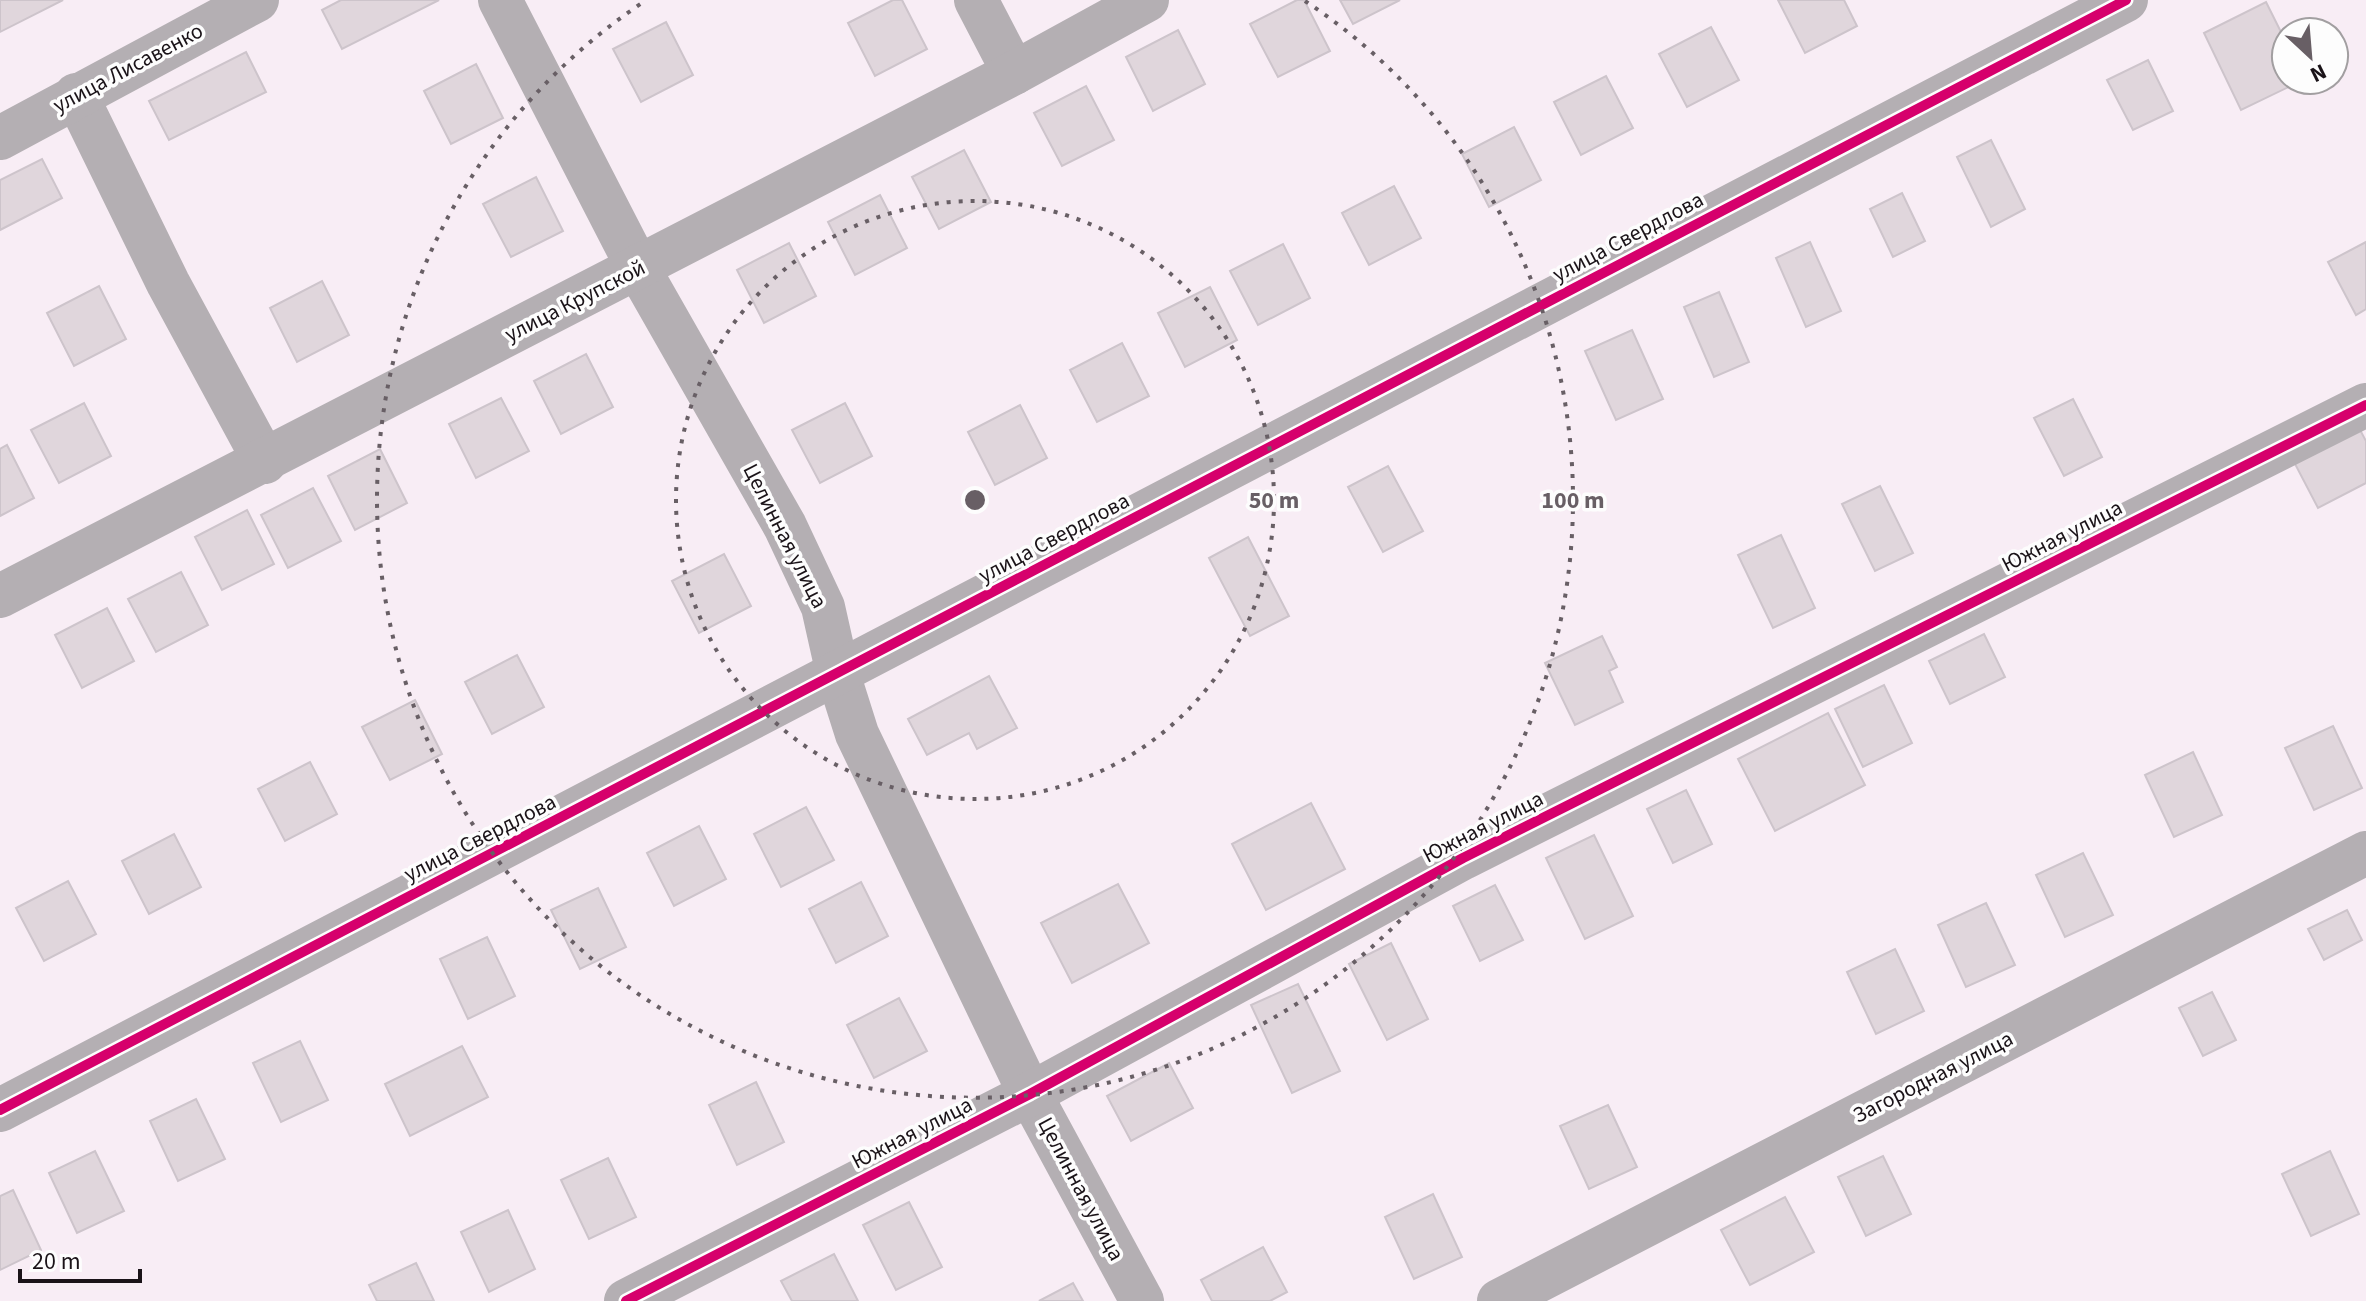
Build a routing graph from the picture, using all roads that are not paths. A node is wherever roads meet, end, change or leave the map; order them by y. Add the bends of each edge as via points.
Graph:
1 (257, 0) edge
2 (500, 0) edge
3 (976, 0) edge
4 (1147, 0) edge
5 (2126, 0) edge
6 (1014, 73) junction
7 (76, 95) junction
8 (0, 138) edge
9 (638, 268) junction
10 (2366, 405) edge
11 (265, 462) junction
12 (0, 596) edge
13 (838, 674) junction
14 (2366, 853) edge
15 (1030, 1094) junction
16 (0, 1110) edge
17 (626, 1301) edge
18 (1142, 1301) edge
19 (1499, 1301) edge

1 - 7 street, улица Лисавенко
2 - 9 street, Целинная улица
3 - 6 street
4 - 6 street, улица Крупской
5 - 13 street, улица Свердлова
6 - 9 street, улица Крупской
7 - 8 street, улица Лисавенко
7 - 11 street via 168,283
9 - 11 street, улица Крупской
9 - 13 street, Целинная улица via 785,526 823,607
10 - 15 street, Южная улица via 1463,858
11 - 12 street, улица Крупской
13 - 15 street, Целинная улица via 857,734
13 - 16 street, улица Свердлова
14 - 19 street, Загородная улица
15 - 17 street, Южная улица
15 - 18 street, Целинная улица

